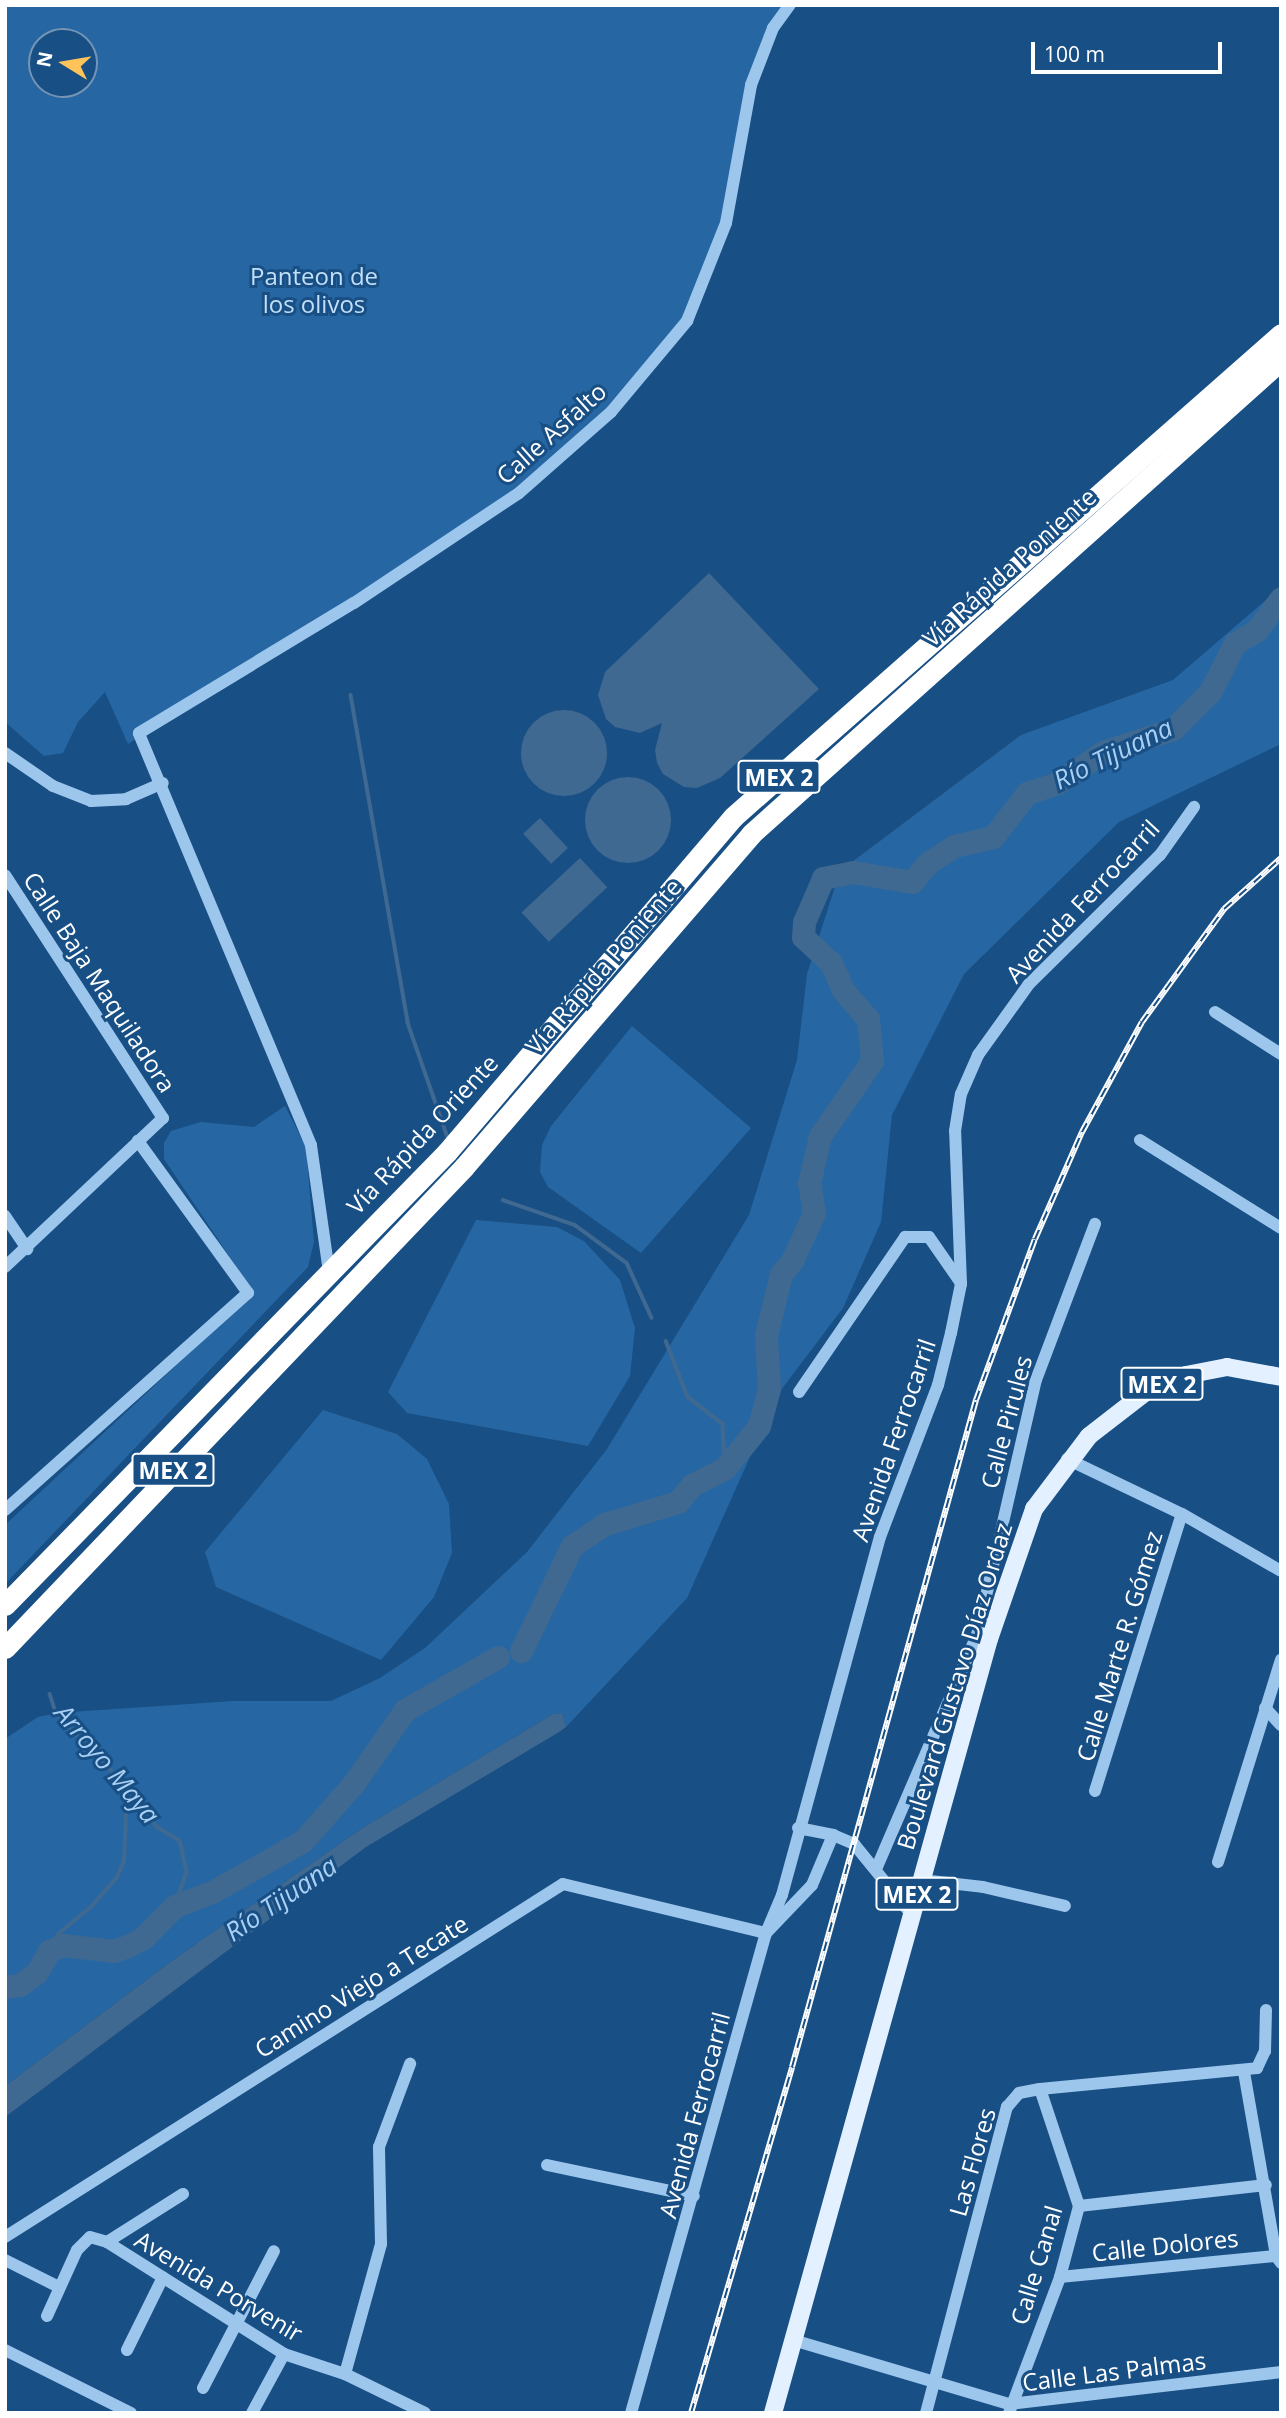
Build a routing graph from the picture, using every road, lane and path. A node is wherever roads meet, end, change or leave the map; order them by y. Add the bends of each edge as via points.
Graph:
1 (790, 5) edge
2 (1281, 334) edge
3 (1281, 360) edge
4 (5, 753) edge
5 (163, 783) junction
6 (1194, 807) dead end
7 (5, 875) edge
8 (1215, 1012) dead end
9 (1281, 1054) edge
10 (138, 1140) junction
11 (1140, 1140) dead end
12 (5, 1216) edge
13 (1095, 1224) dead end
14 (1281, 1228) edge
15 (27, 1249) junction
16 (5, 1267) edge
17 (329, 1272) junction
18 (961, 1284) junction
19 (1281, 1377) edge
20 (799, 1392) dead end
21 (1067, 1459) junction
22 (5, 1510) edge
23 (1182, 1514) junction
24 (1281, 1571) edge
25 (5, 1605) edge
26 (983, 1637) junction
27 (5, 1648) edge
28 (1281, 1660) edge
29 (1265, 1708) junction
30 (1281, 1725) edge
31 (1095, 1791) dead end
32 (798, 1828) junction
33 (834, 1835) junction
34 (1218, 1863) dead end
35 (877, 1867) junction
36 (922, 1881) junction
37 (1065, 1906) dead end
38 (911, 1914) junction
39 (766, 1933) junction
40 (1266, 2010) dead end
41 (410, 2064) dead end
42 (1244, 2072) junction
43 (1040, 2089) junction
44 (547, 2165) dead end
45 (1266, 2185) junction
46 (183, 2194) dead end
47 (694, 2196) junction
48 (1079, 2206) junction
49 (5, 2237) edge
50 (107, 2242) junction
51 (274, 2251) dead end
52 (1278, 2259) edge
53 (5, 2260) edge
54 (163, 2277) junction
55 (1060, 2277) junction
56 (59, 2287) junction
57 (47, 2316) dead end
58 (236, 2323) junction
59 (793, 2340) junction
60 (5, 2350) edge
61 (127, 2350) dead end
62 (284, 2354) junction
63 (1281, 2372) edge
64 (345, 2374) junction
65 (935, 2382) junction
66 (203, 2388) dead end
67 (406, 2408) edge
68 (1009, 2408) edge
69 (131, 2413) edge
70 (252, 2413) edge
71 (425, 2413) edge
72 (631, 2413) edge
73 (774, 2413) edge
74 (926, 2413) edge

1 - 5 street, Calle Asfalto via 773,29 751,85 726,223 687,321 611,412 519,493 354,603 139,733
2 - 17 highway, Vía Rápida Oriente / MEX 2 via 733,817 447,1152
3 - 27 highway, Vía Rápida Poniente / MEX 2 via 751,834 464,1167
4 - 5 street via 53,786 91,801 126,799
5 - 17 street via 311,1146
6 - 18 street, Avenida Ferrocarril via 1160,855 1029,984 978,1055 961,1094 955,1131
7 - 10 street, Calle Baja Maquiladora via 163,1118
8 - 9 street
10 - 15 street, Calle Baja Maquiladora
10 - 22 street via 248,1293
11 - 14 street
12 - 15 street
13 - 26 street, Calle Pirules via 1036,1380
15 - 16 street, Calle Baja Maquiladora
17 - 25 highway, Vía Rápida Oriente / MEX 2
18 - 20 street via 929,1237 905,1237
18 - 32 street, Avenida Ferrocarril via 938,1385 880,1537
19 - 21 main road, Boulevard Gustavo Díaz Ordaz / MEX 2 via 1227,1367 1167,1382 1108,1419
21 - 23 street
21 - 26 main road, Boulevard Gustavo Díaz Ordaz / MEX 2 via 1023,1533
23 - 24 street
23 - 31 street, Calle Marte R. Gómez
26 - 35 street, Calle Pirules
26 - 36 main road, Boulevard Gustavo Díaz Ordaz / MEX 2
28 - 29 street
29 - 30 street
29 - 34 street
32 - 33 street
32 - 39 street, Avenida Ferrocarril via 782,1895
33 - 35 street via 854,1844
33 - 39 street via 812,1885
35 - 38 street
36 - 37 street via 983,1887
36 - 38 main road, Boulevard Gustavo Díaz Ordaz / MEX 2
38 - 59 main road, Boulevard Gustavo Díaz Ordaz / MEX 2
39 - 47 street, Avenida Ferrocarril
39 - 49 street, Camino Viejo a Tecate via 563,1884
40 - 42 street via 1263,2061
41 - 64 street via 379,2147 381,2244
42 - 43 street, Las Flores
42 - 45 street
43 - 48 street, Calle Canal
43 - 65 street, Las Flores via 1019,2092 1006,2107
44 - 47 street
45 - 48 street
45 - 52 street
46 - 50 street
47 - 72 street, Avenida Ferrocarril
48 - 55 street, Calle Canal
50 - 54 street, Avenida Porvenir
50 - 56 street via 90,2237 77,2250
51 - 58 street
52 - 55 street, Calle Dolores
53 - 56 street
54 - 58 street, Avenida Porvenir
54 - 61 street
55 - 68 street, Calle Canal
56 - 57 street
58 - 62 street, Avenida Porvenir
58 - 66 street
59 - 65 street, Calle Las Palmas
59 - 73 main road, Boulevard Gustavo Díaz Ordaz / MEX 2
60 - 69 street
62 - 64 street, Avenida Porvenir
62 - 70 street
63 - 68 street, Calle Las Palmas
64 - 67 street, Avenida Porvenir
65 - 68 street, Calle Las Palmas
65 - 74 street, Las Flores
67 - 71 street, Avenida Porvenir

